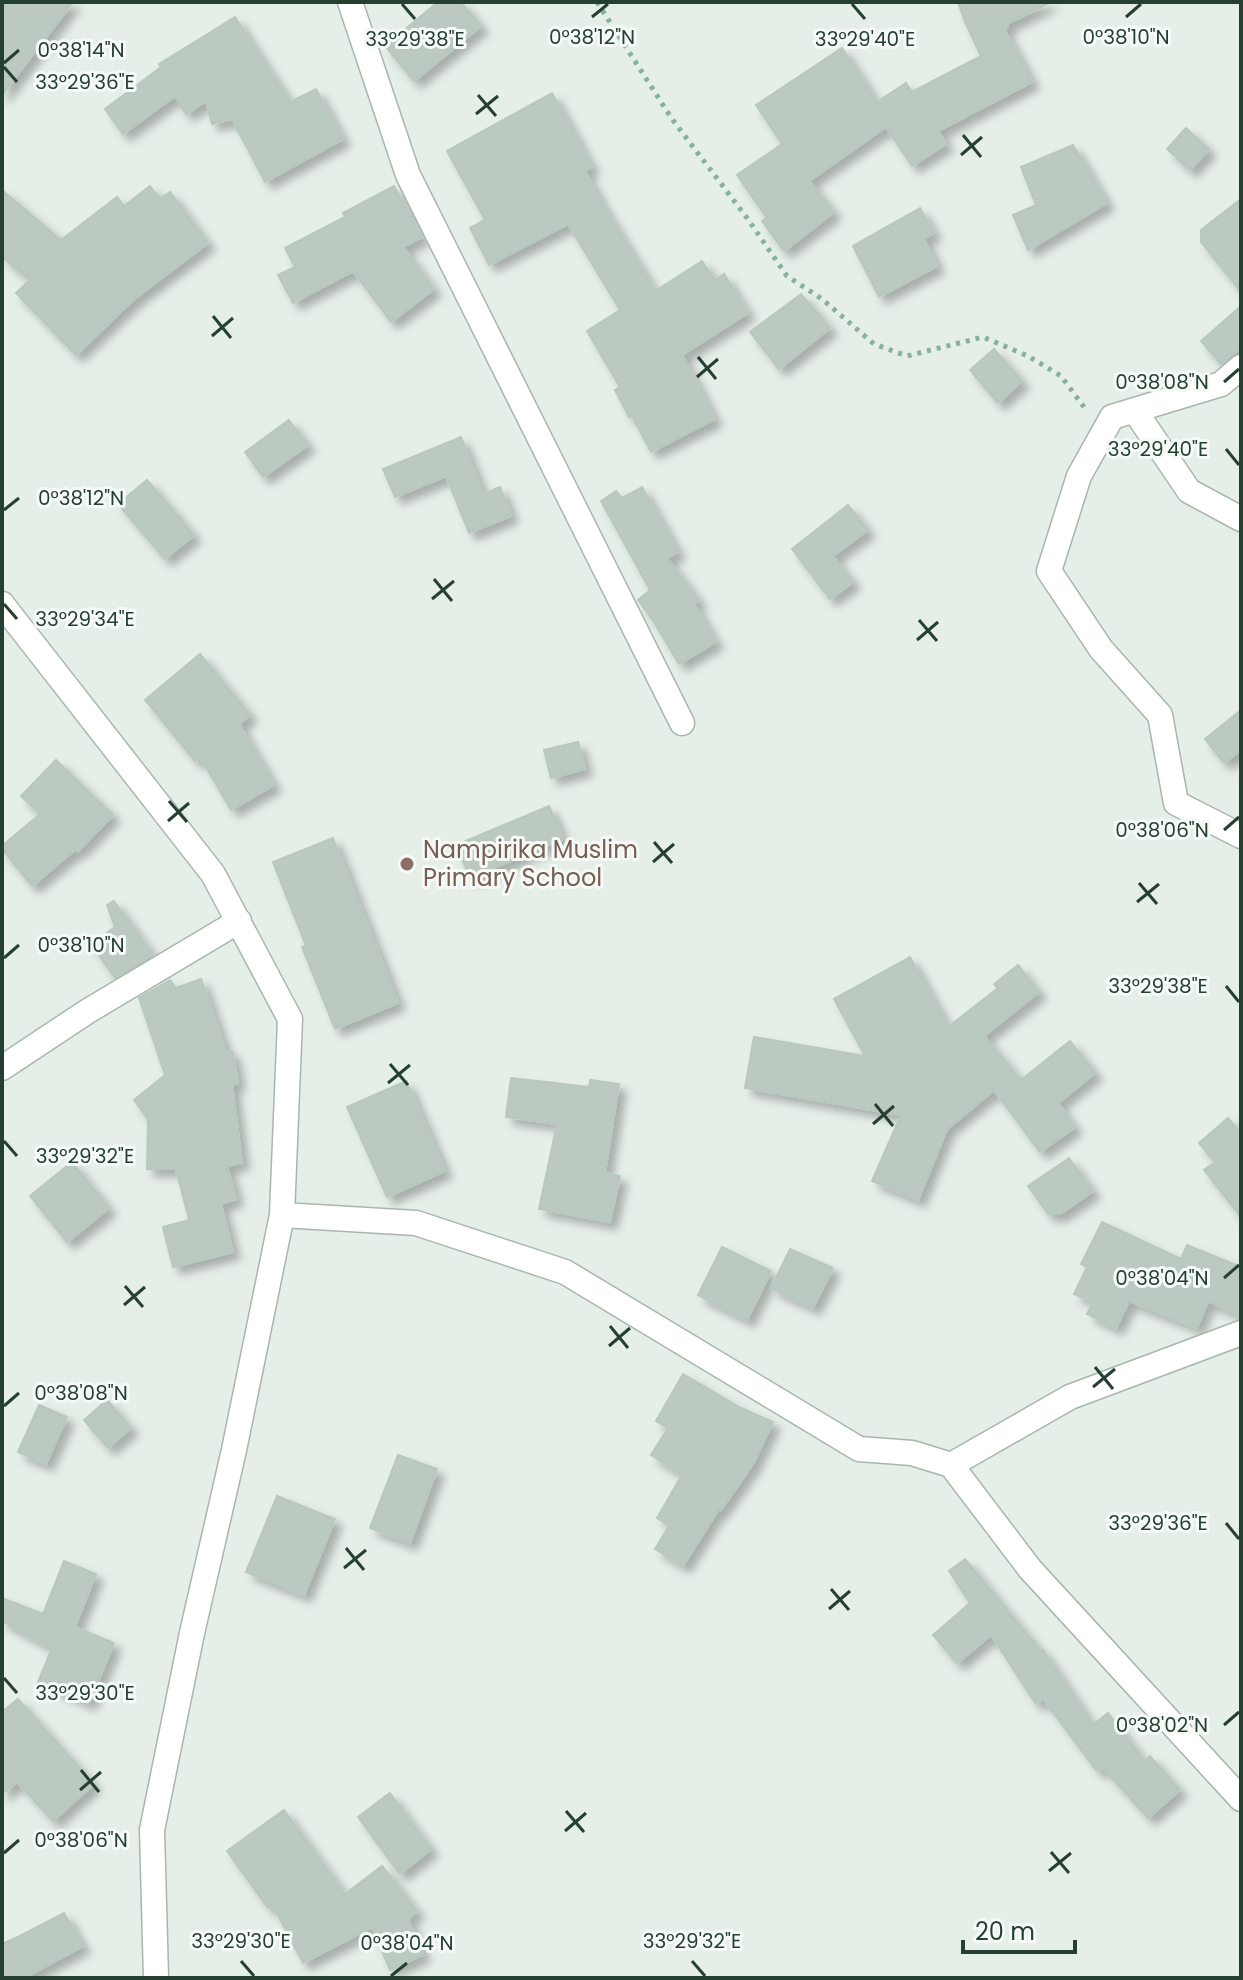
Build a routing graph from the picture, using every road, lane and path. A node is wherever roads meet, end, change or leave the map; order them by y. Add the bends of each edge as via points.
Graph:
1 (350, 2) edge
2 (597, 2) edge
3 (1241, 367) edge
4 (1135, 411) junction
5 (1104, 433) junction
6 (1241, 519) edge
7 (2, 604) edge
8 (682, 723) dead end
9 (1241, 836) edge
10 (239, 921) junction
11 (2, 1068) edge
12 (282, 1215) junction
13 (1241, 1333) edge
14 (951, 1465) junction
15 (1241, 1799) edge
16 (156, 1978) edge

1 - 8 street via 408,175
2 - 5 path via 672,119 787,276 874,344 907,356 983,337 1028,356 1061,376
3 - 4 street via 1221,384
4 - 5 street via 1112,417
4 - 6 street via 1189,491
5 - 9 street via 1079,476 1049,571 1101,649 1160,715 1176,803
7 - 10 street via 213,874
10 - 11 street
10 - 12 street via 290,1019
12 - 14 street via 416,1223 565,1272 859,1449 912,1453
12 - 16 street via 152,1830
13 - 14 street via 1070,1397
14 - 15 street via 1030,1569

